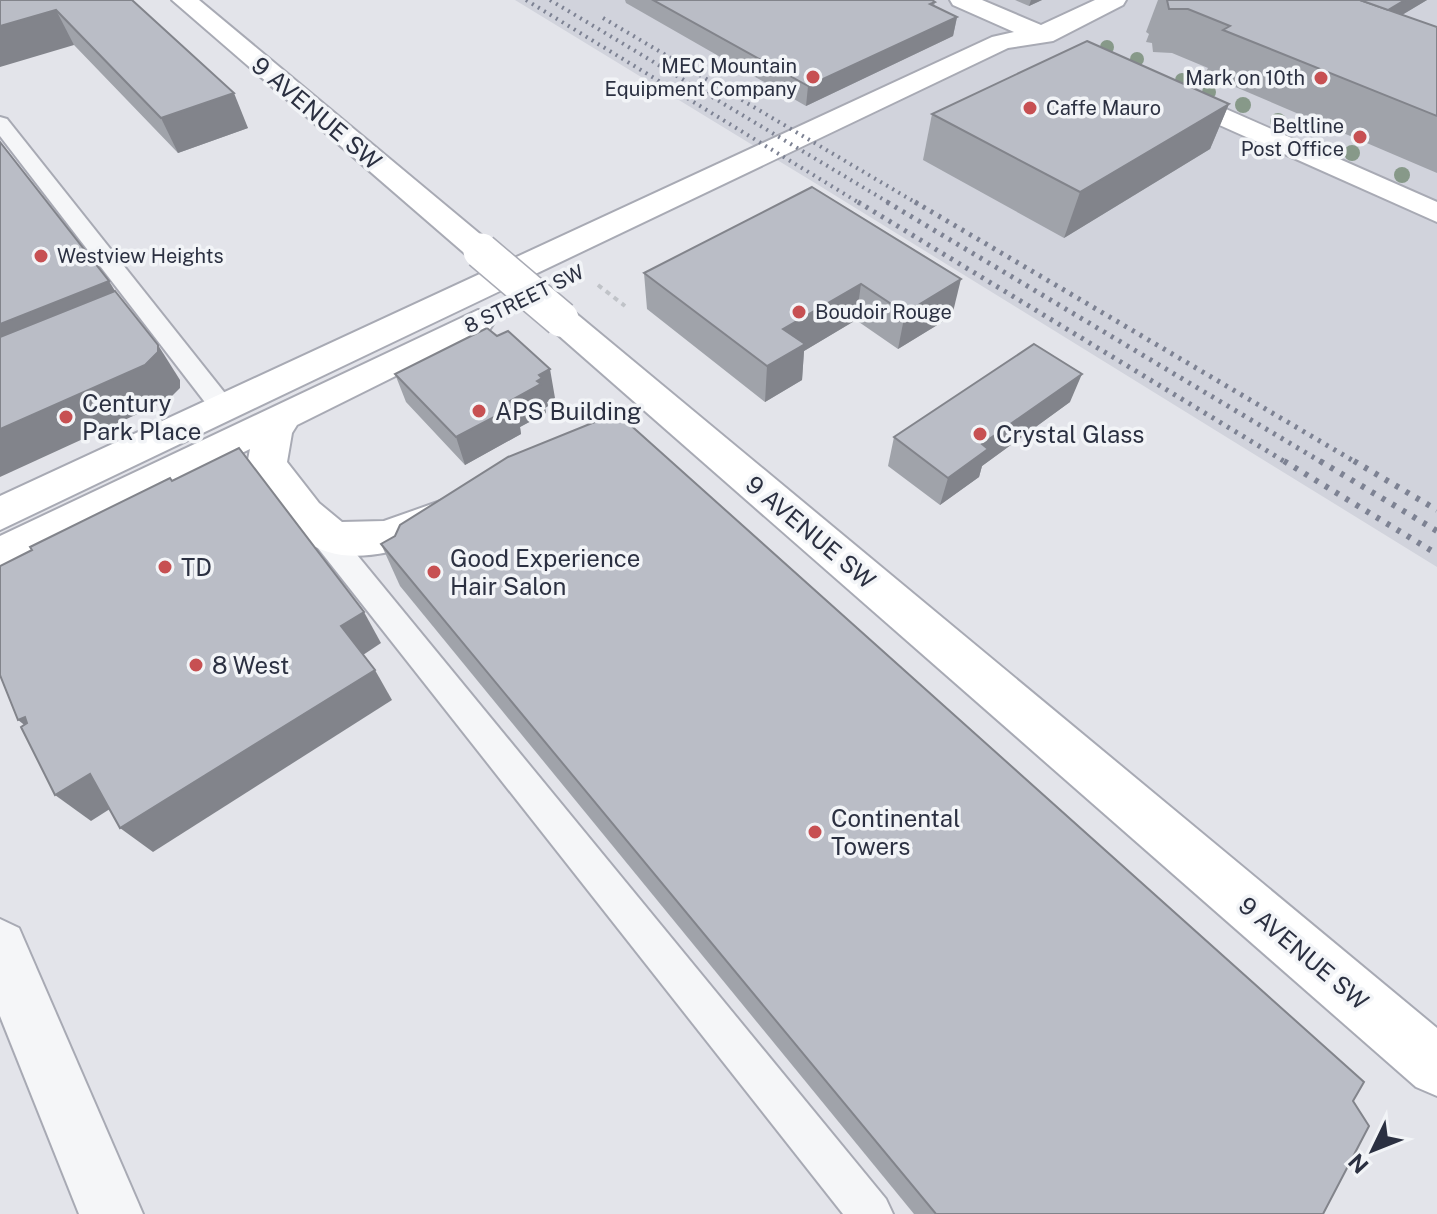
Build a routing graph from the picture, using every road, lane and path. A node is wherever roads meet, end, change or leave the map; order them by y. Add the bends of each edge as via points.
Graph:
1 (184, 0) edge
2 (962, 0) edge
3 (1114, 0) edge
4 (1041, 35) junction
5 (1076, 51) edge
6 (1142, 80) edge
7 (0, 123) edge
8 (1437, 213) edge
9 (598, 285) dead end
10 (625, 306) dead end
11 (223, 408) junction
12 (284, 416) junction
13 (481, 495) edge
14 (0, 514) edge
15 (320, 530) junction
16 (0, 555) edge
17 (0, 947) edge
18 (1437, 1066) edge
19 (111, 1214) edge
20 (871, 1214) edge

1 - 18 main road, 9 AVENUE SW, bridge via 561,319 656,421
2 - 4 main road
3 - 4 main road, 8 STREET SW
4 - 5 main road
4 - 11 main road, 8 STREET SW via 1001,42
4 - 12 main road, 8 STREET SW via 1027,53
6 - 8 main road
7 - 11 lane
9 - 10 path
11 - 14 main road, 8 STREET SW
12 - 15 main road via 273,430 267,465
12 - 16 main road, 8 STREET SW
13 - 15 main road via 404,534 348,539
15 - 20 lane
17 - 19 street

